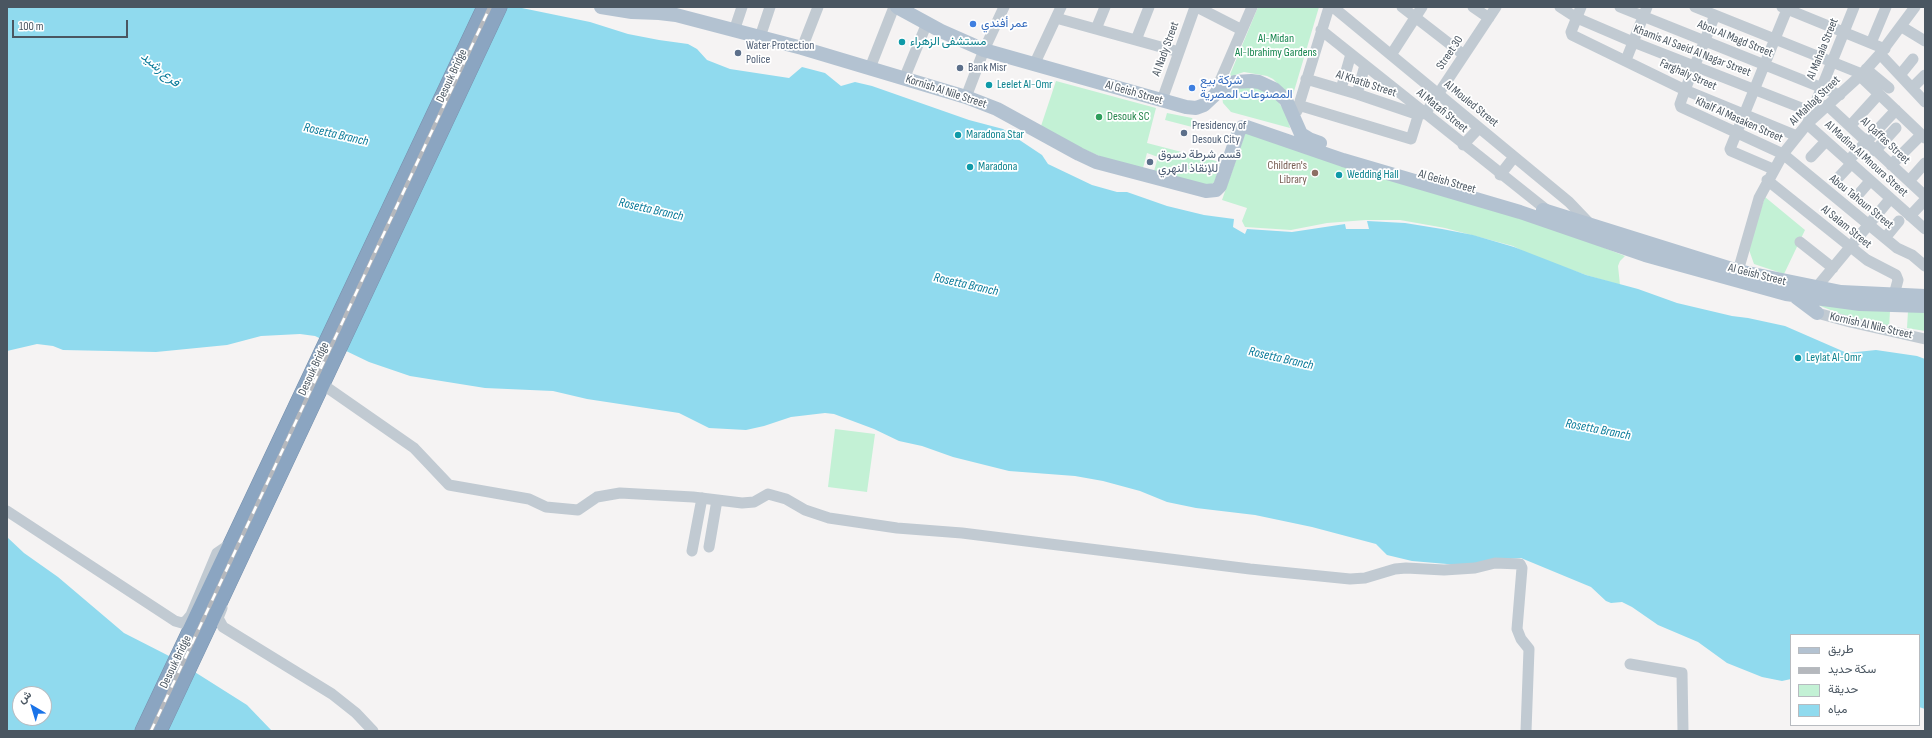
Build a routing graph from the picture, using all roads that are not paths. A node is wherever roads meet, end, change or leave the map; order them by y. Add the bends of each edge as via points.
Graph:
1 (485, 7) edge
2 (499, 7) edge
3 (601, 7) edge
4 (742, 7) edge
5 (770, 7) edge
6 (818, 7) edge
7 (895, 7) edge
8 (1004, 7) edge
9 (1061, 7) edge
10 (1105, 7) edge
11 (1149, 7) edge
12 (1196, 7) edge
13 (1252, 7) edge
14 (1329, 7) edge
15 (1333, 7) edge
16 (1402, 7) edge
17 (1422, 7) edge
18 (1473, 7) edge
19 (1496, 7) edge
20 (1560, 7) edge
21 (1581, 7) edge
22 (1620, 7) edge
23 (1854, 7) edge
24 (1886, 7) edge
25 (1915, 7) edge
26 (1699, 8) edge
27 (1786, 8) edge
28 (646, 10) edge
29 (1646, 12) edge
30 (1716, 15) junction
31 (1056, 18) junction
32 (1416, 18) junction
33 (1489, 18) junction
34 (1576, 18) junction
35 (926, 24) junction
36 (1902, 27) junction
37 (1096, 29) junction
38 (1242, 30) junction
39 (1321, 30) junction
40 (734, 31) junction
41 (1844, 32) junction
42 (760, 37) junction
43 (1775, 39) junction
44 (1136, 40) junction
45 (1705, 40) junction
46 (1925, 41) edge
47 (1633, 42) junction
48 (1872, 44) junction
49 (802, 48) junction
50 (984, 50) junction
51 (1883, 51) junction
52 (1179, 52) junction
53 (1351, 54) junction
54 (1391, 55) junction
55 (1464, 55) junction
56 (1913, 59) dead end
57 (1626, 60) junction
58 (1831, 62) junction
59 (1764, 64) junction
60 (1034, 65) junction
61 (1365, 66) junction
62 (1695, 66) junction
63 (870, 68) junction
64 (1863, 73) junction
65 (1925, 74) edge
66 (1900, 75) junction
67 (904, 79) junction
68 (1306, 79) junction
69 (1821, 88) junction
70 (1889, 88) dead end
71 (1912, 88) junction
72 (1341, 89) junction
73 (1754, 89) junction
74 (1685, 90) junction
75 (1357, 94) junction
76 (1438, 94) junction
77 (1879, 94) junction
78 (1840, 95) junction
79 (1214, 96) junction
80 (966, 97) junction
81 (1162, 100) junction
82 (1925, 102) edge
83 (1298, 105) junction
84 (1827, 105) junction
85 (1896, 110) junction
86 (1421, 113) junction
87 (1815, 113) junction
88 (1744, 114) junction
89 (1294, 122) junction
90 (1807, 124) junction
91 (1850, 126) junction
92 (1479, 128) junction
93 (1896, 128) dead end
94 (1240, 129) joint
95 (1736, 133) junction
96 (1797, 136) junction
97 (1923, 137) edge
98 (1826, 141) junction
99 (1866, 142) junction
100 (1463, 145) junction
101 (1875, 150) junction
102 (1783, 154) junction
103 (1514, 157) junction
104 (1812, 157) dead end
105 (1849, 162) junction
106 (1925, 163) edge
107 (1891, 165) junction
108 (1773, 169) junction
109 (1500, 174) junction
110 (1837, 179) dead end
111 (1767, 180) junction
112 (1870, 181) junction
113 (1909, 181) junction
114 (1857, 196) dead end
115 (1925, 196) edge
116 (1890, 199) junction
117 (1925, 200) edge
118 (1548, 211) junction
119 (1910, 216) junction
120 (1899, 221) dead end
121 (1590, 224) junction
122 (1868, 225) junction
123 (1925, 229) edge
124 (1885, 238) junction
125 (1800, 242) dead end
126 (1850, 247) junction
127 (1925, 266) edge
128 (1832, 268) junction
129 (1738, 271) junction
130 (1816, 288) junction
131 (1894, 295) junction
132 (1925, 296) edge
133 (1795, 297) junction
134 (1925, 306) edge
135 (1817, 313) joint
136 (1925, 339) edge
137 (331, 349) junction
138 (322, 384) junction
139 (702, 498) junction
140 (717, 500) junction
141 (7, 512) edge
142 (252, 532) junction
143 (233, 542) junction
144 (709, 547) dead end
145 (692, 551) dead end
146 (223, 579) junction
147 (1630, 664) dead end
148 (143, 731) edge
149 (158, 731) edge
150 (373, 731) edge
151 (1526, 731) edge
152 (1683, 731) edge

1 - 137 highway, Desouk Bridge
2 - 137 highway, Desouk Bridge
3 - 28 main road, Kornish Al Nile Street
4 - 40 street
5 - 42 street
6 - 49 street
7 - 35 main road, Al Geish Street
7 - 63 street
8 - 50 street
9 - 31 street
10 - 37 street
11 - 44 street
12 - 38 street
12 - 52 street, Al Nady Street
13 - 38 street
14 - 39 street
15 - 54 street, Al Mouled Street
16 - 32 street
17 - 32 street
18 - 33 street
19 - 33 street, Street 30
20 - 34 street, Khamis Al Saeid Al Nagar Street
21 - 34 street
22 - 29 street, Abou Al Magd Street
23 - 41 street, Al Mahala Street
24 - 48 street
25 - 36 street, Al Mahlag Street
26 - 30 street
27 - 41 street
27 - 43 street
28 - 40 main road, Kornish Al Nile Street via 676,15
29 - 45 street, Abou Al Magd Street
29 - 47 street
30 - 43 street
30 - 45 street
31 - 37 street
31 - 60 street
32 - 54 street
32 - 55 street
33 - 55 street, Street 30
34 - 47 street, Khamis Al Saeid Al Nagar Street
34 - 57 street, Farghaly Street via 1571,34
35 - 50 main road, Al Geish Street
35 - 67 street
36 - 46 street
36 - 51 street, Al Mahlag Street
37 - 44 street
38 - 79 street
39 - 53 street, Al Matafi Street
39 - 68 street
40 - 42 main road, Kornish Al Nile Street
41 - 48 street
41 - 58 street, Al Mahala Street
42 - 49 main road, Kornish Al Nile Street
43 - 58 street
43 - 59 street
44 - 52 street
45 - 59 street, Abou Al Magd Street
45 - 62 street
47 - 57 street
47 - 62 street, Khamis Al Saeid Al Nagar Street
48 - 51 street
49 - 63 main road, Kornish Al Nile Street
50 - 60 main road, Al Geish Street
50 - 80 street
51 - 64 street, Al Mahlag Street
51 - 66 street
52 - 81 street, Al Nady Street
53 - 61 street, Al Matafi Street
53 - 72 street
54 - 76 street, Al Mouled Street
55 - 76 street, Street 30
56 - 66 street
57 - 74 street, Farghaly Street
58 - 64 street
58 - 69 street, Al Mahala Street
59 - 69 street, Abou Al Magd Street
59 - 73 street
60 - 81 main road, Al Geish Street
61 - 75 street
61 - 86 street, Al Matafi Street
62 - 73 street, Khamis Al Saeid Al Nagar Street
62 - 74 street
63 - 67 main road, Kornish Al Nile Street
64 - 70 street
64 - 77 street
64 - 78 street, Al Mahlag Street
65 - 71 street
66 - 71 street
67 - 80 main road, Kornish Al Nile Street
68 - 72 street, Al Khatib Street
68 - 83 street
69 - 78 street, Abou Al Magd Street
69 - 87 street, Al Mahala Street
71 - 82 street
72 - 75 street, Al Khatib Street
73 - 87 street, Khamis Al Saeid Al Nagar Street
73 - 88 street
74 - 88 street, Farghaly Street
74 - 95 street, Khalf Al Masaken Street via 1680,104 1682,108
75 - 86 street, Al Khatib Street
76 - 86 street, Street 30
76 - 92 street, Al Mouled Street
77 - 85 street
77 - 91 street
78 - 84 street, Al Mahlag Street
79 - 81 main road, Al Geish Street via 1196,108
79 - 89 main road, Al Geish Street via 1235,82 1259,82 1280,94 1290,108
80 - 94 main road, Kornish Al Nile Street via 997,109 1096,162 1206,191 1216,190 1220,186
83 - 86 street, Street 30 via 1411,139
83 - 89 street
84 - 87 street, Al Mahlag Street
84 - 91 street, Al Qaffas Street
85 - 97 street
85 - 99 street
86 - 100 street, Al Matafi Street
87 - 90 street, Al Mahlag Street
88 - 95 street
88 - 96 street, Farghaly Street
89 - 118 main road, Al Geish Street via 1298,130 1309,139 1438,180
90 - 96 street, Al Mahlag Street
90 - 98 street, Al Madina Al Mnoura Street
91 - 99 street, Al Qaffas Street
92 - 100 street
92 - 103 street, Al Mouled Street
93 - 101 street
94 - 133 main road, Al Geish Street via 1248,127 1343,160 1528,215 1645,255
95 - 102 street, Khalf Al Masaken Street
95 - 108 street via 1730,151
96 - 102 street, Al Mahlag Street
97 - 107 street
98 - 104 street
98 - 105 street, Al Madina Al Mnoura Street
99 - 101 street, Al Qaffas Street
99 - 105 street
100 - 109 street, Al Matafi Street
101 - 107 street, Al Qaffas Street
102 - 108 street, Al Mahlag Street
102 - 122 street, Abou Tahoun Street
103 - 109 street
103 - 121 street, Al Mouled Street via 1569,202
105 - 110 street
105 - 112 street, Al Madina Al Mnoura Street
106 - 113 street
107 - 113 street, Al Qaffas Street
108 - 111 street, Al Mahlag Street
109 - 118 street, Al Matafi Street
111 - 126 street, Al Salam Street
111 - 129 street, Al Mahlag Street via 1758,198
112 - 114 street
112 - 116 street, Al Madina Al Mnoura Street
113 - 115 street, Al Qaffas Street
116 - 119 street, Al Madina Al Mnoura Street
116 - 122 street
117 - 119 street
118 - 121 main road, Al Geish Street
119 - 123 street, Al Madina Al Mnoura Street
120 - 124 street
121 - 129 main road, Al Geish Street
122 - 124 street, Abou Tahoun Street
122 - 126 street
124 - 127 street, Abou Tahoun Street via 1900,251
125 - 128 street
126 - 128 street
126 - 131 street, Al Salam Street via 1875,266 1897,276
128 - 130 street
129 - 130 main road, Al Geish Street
130 - 131 main road, Al Geish Street
131 - 132 main road, Al Geish Street
133 - 134 main road, Al Geish Street via 1860,304
133 - 135 main road
135 - 136 street, Kornish Al Nile Street
137 - 138 highway, Desouk Bridge
137 - 143 highway, Desouk Bridge
138 - 139 street via 414,448 445,482 451,485 529,499 546,507 576,510 597,497 610,494 643,493
138 - 142 highway, Desouk Bridge
139 - 140 street
139 - 145 street
140 - 144 street
140 - 151 street via 750,503 768,494 786,499 822,516 897,528 962,533 1354,580 1401,568 1444,570 1475,568 1495,563 1520,564 1522,568 1517,627 1521,639 1530,649
141 - 143 street via 175,621 182,623 191,615 216,553
142 - 146 highway, Desouk Bridge
142 - 150 street via 255,541 218,615 219,621 226,630 332,694
143 - 146 highway, Desouk Bridge
146 - 148 highway, Desouk Bridge
146 - 149 highway, Desouk Bridge
147 - 152 street via 1682,673

